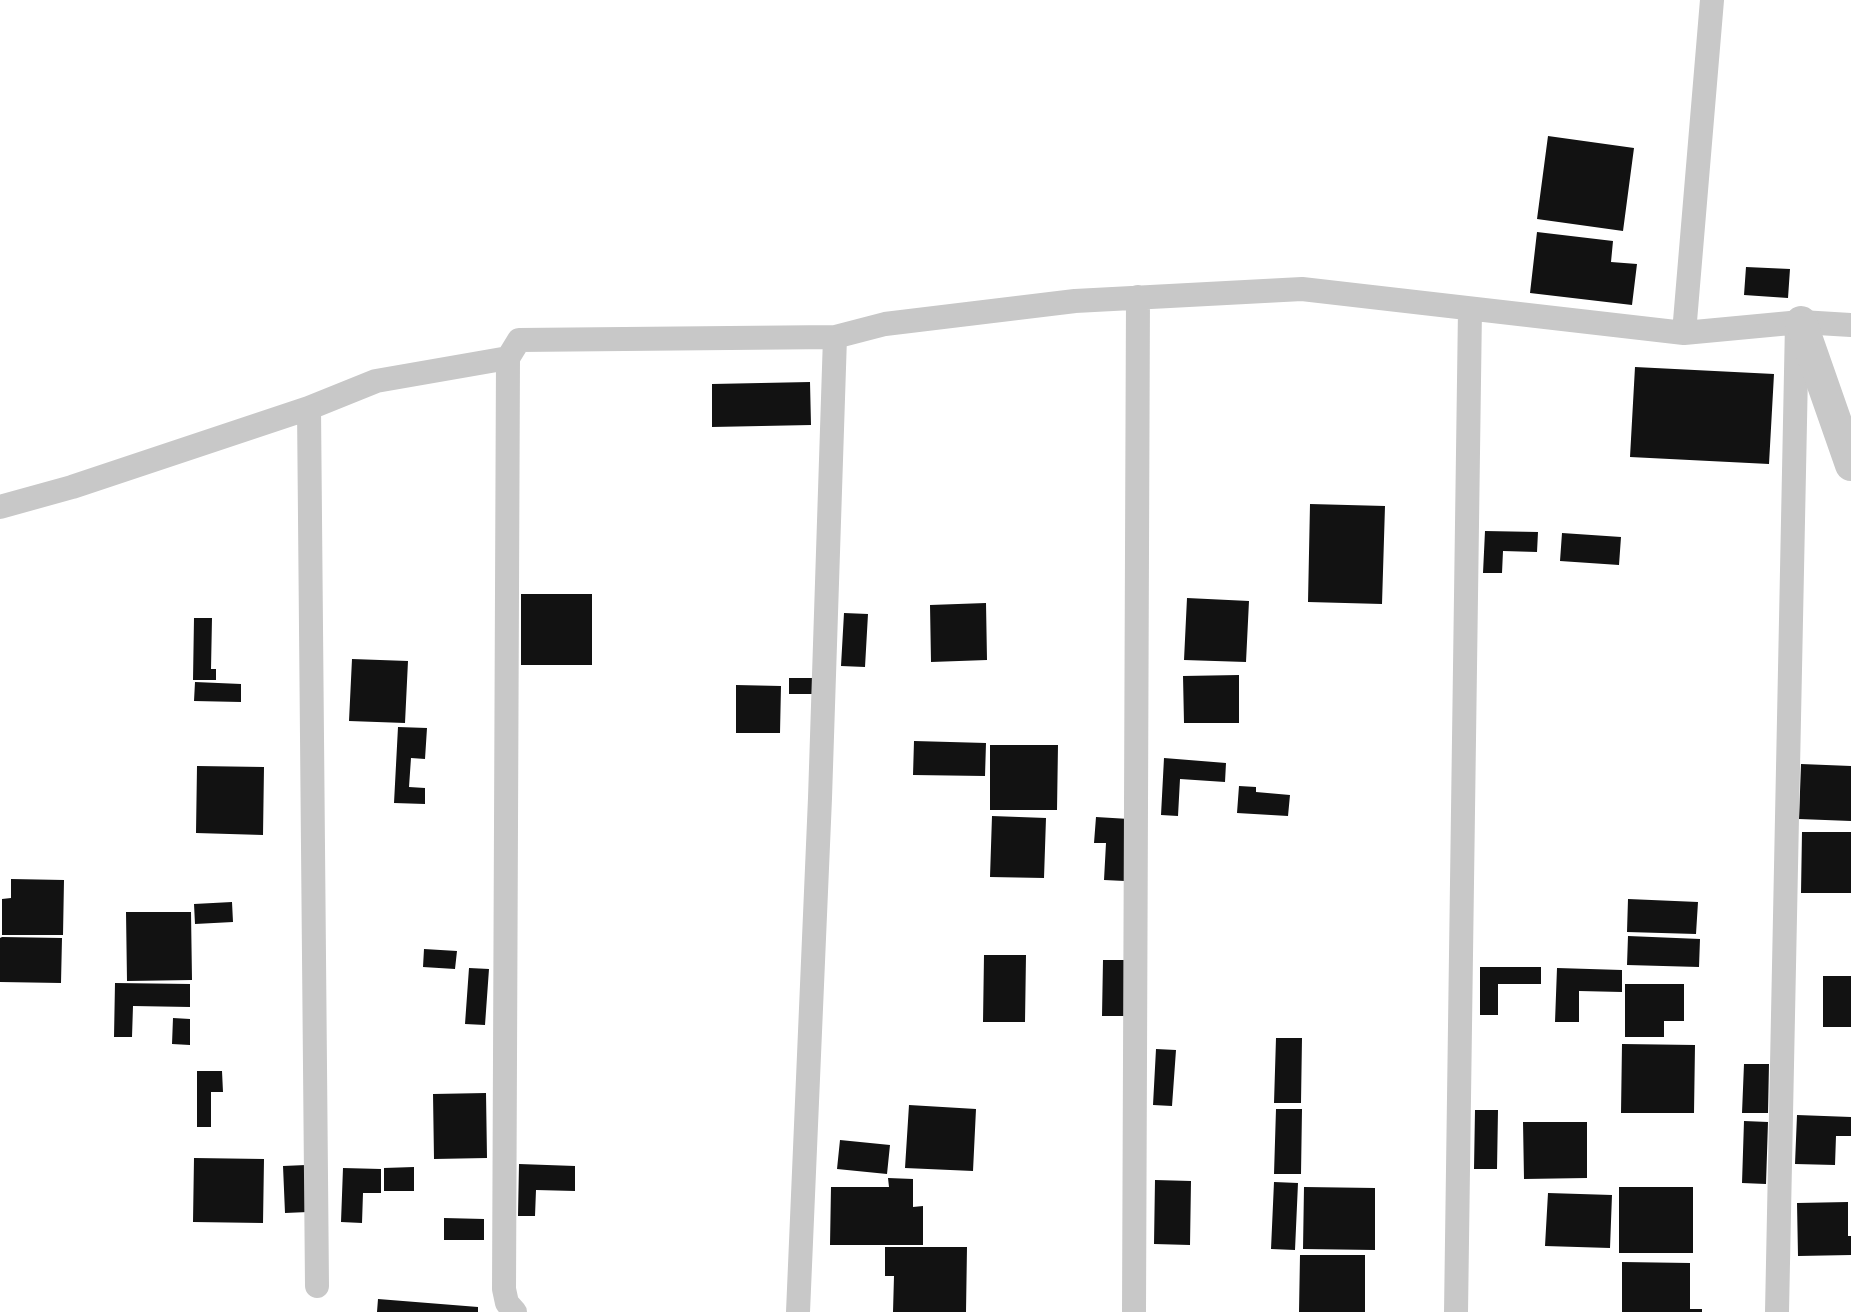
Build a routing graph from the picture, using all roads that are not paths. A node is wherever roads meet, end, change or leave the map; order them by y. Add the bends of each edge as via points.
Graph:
1 (1712, 0) edge
2 (1138, 297) junction
3 (1470, 309) junction
4 (1799, 322) junction
5 (1851, 325) edge
6 (1684, 333) junction
7 (835, 337) junction
8 (508, 358) junction
9 (309, 408) junction
10 (1851, 466) edge
11 (0, 507) edge
12 (317, 1286) dead end
13 (515, 1312) edge
14 (798, 1312) edge
15 (1134, 1312) edge
16 (1456, 1312) edge
17 (1777, 1312) edge

1 - 6 street
2 - 3 street via 1301,289
2 - 7 street via 885,324
2 - 15 street
3 - 6 street
3 - 16 street
4 - 5 street
4 - 6 street
4 - 10 street
4 - 17 street
7 - 8 street via 519,340
7 - 14 street
8 - 9 street via 376,381
8 - 13 street via 504,1289
9 - 11 street
9 - 12 street

